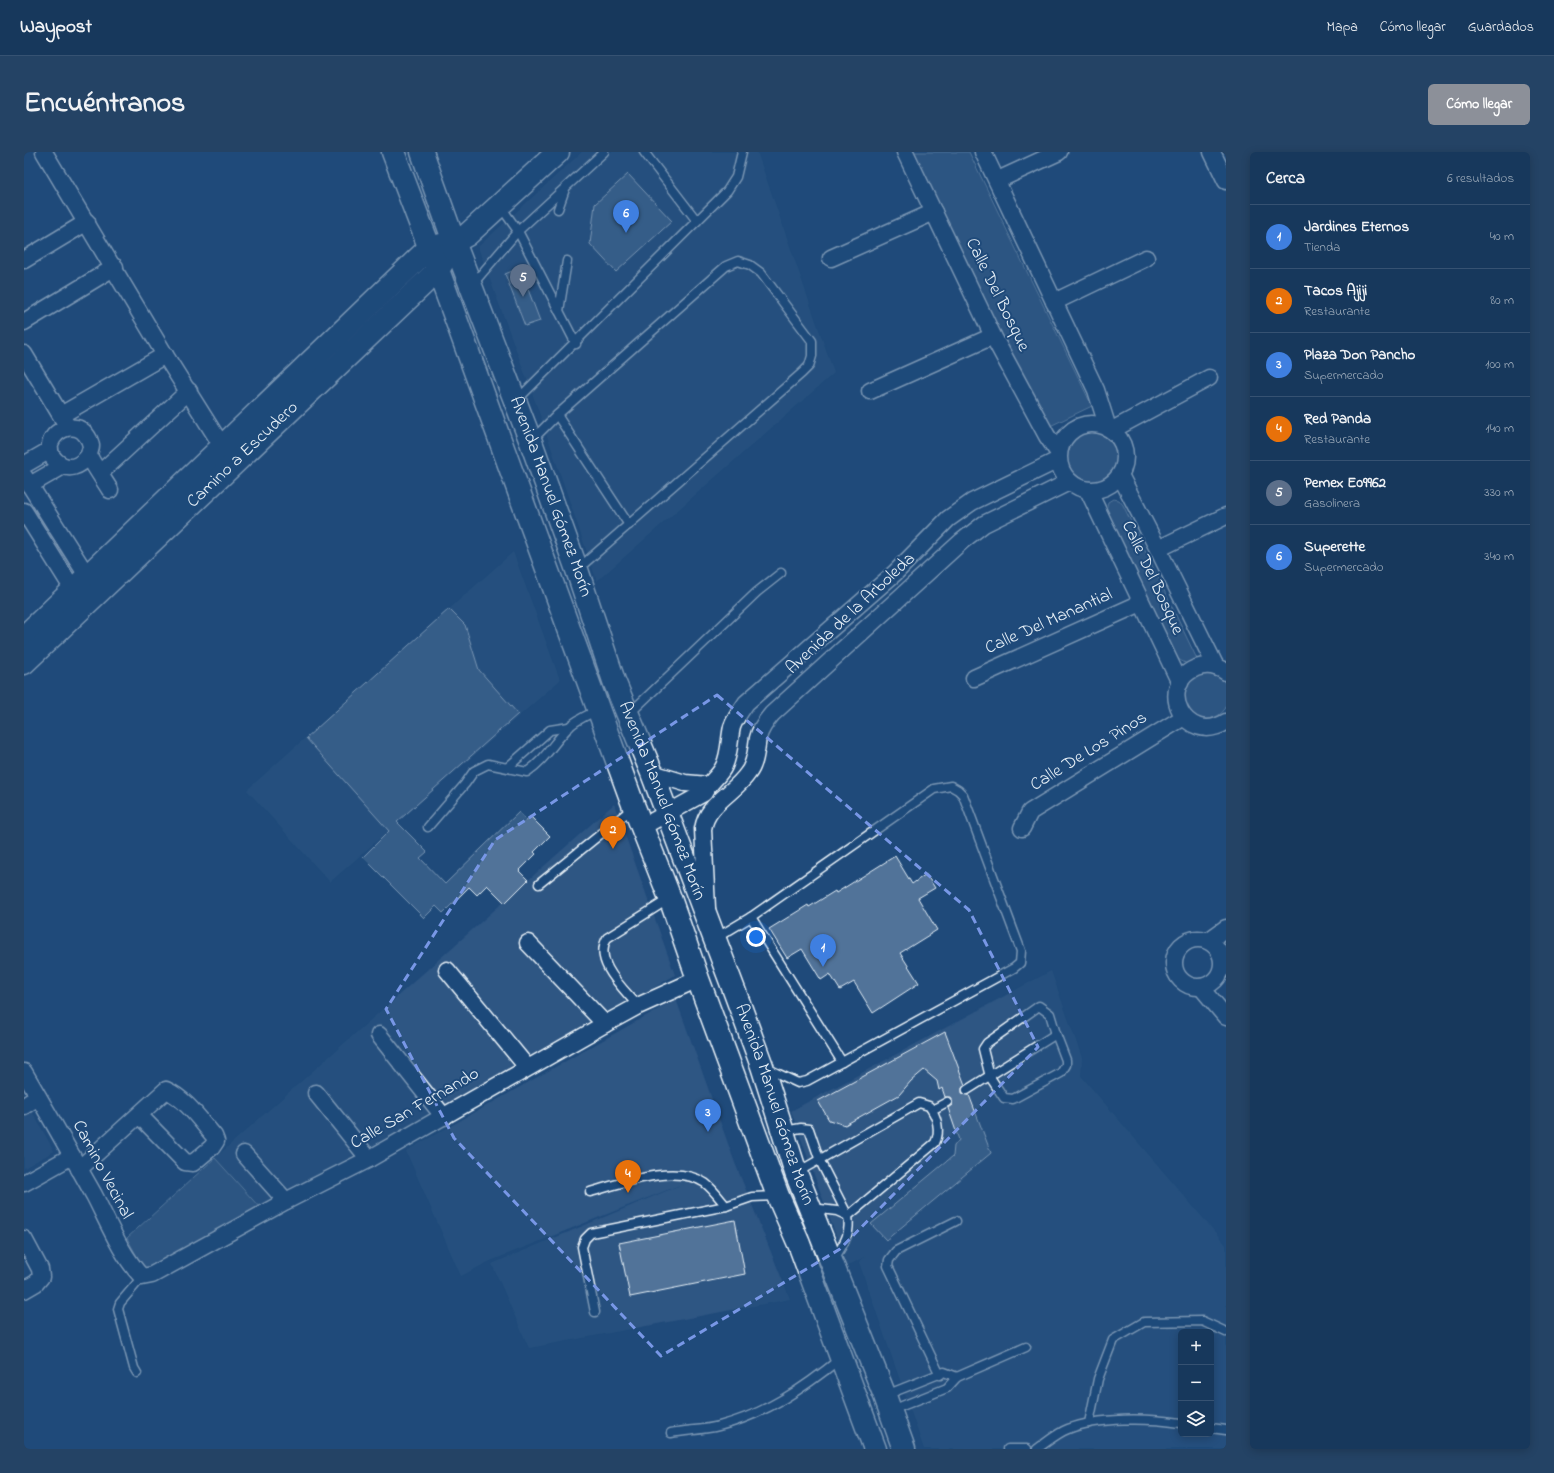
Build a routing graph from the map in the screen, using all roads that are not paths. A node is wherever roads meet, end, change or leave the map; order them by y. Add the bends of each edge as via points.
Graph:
1 (44, 152) edge
2 (393, 152) edge
3 (422, 152) edge
4 (558, 152) edge
5 (604, 152) edge
6 (644, 152) edge
7 (742, 152) edge
8 (904, 152) edge
9 (984, 152) edge
10 (1059, 152) edge
11 (1212, 152) edge
12 (998, 180) junction
13 (1226, 181) edge
14 (566, 187) junction
15 (499, 205) junction
16 (558, 209) dead end
17 (934, 212) junction
18 (697, 221) junction
19 (86, 222) junction
20 (518, 231) junction
21 (454, 242) junction
22 (430, 248) junction
23 (831, 258) dead end
24 (1146, 258) dead end
25 (24, 260) edge
26 (567, 261) dead end
27 (115, 267) junction
28 (438, 270) junction
29 (471, 287) junction
30 (1054, 302) junction
31 (559, 311) junction
32 (24, 322) edge
33 (993, 336) junction
34 (576, 344) junction
35 (24, 354) edge
36 (165, 355) junction
37 (1209, 378) dead end
38 (189, 391) junction
39 (870, 391) dead end
40 (515, 402) junction
41 (557, 415) junction
42 (64, 421) junction
43 (1110, 429) junction
44 (531, 442) junction
45 (222, 446) junction
46 (50, 450) junction
47 (89, 455) junction
48 (1058, 456) junction
49 (24, 465) edge
50 (63, 466) junction
51 (100, 473) junction
52 (1120, 475) junction
53 (27, 480) edge
54 (1069, 482) junction
55 (110, 490) dead end
56 (1088, 490) junction
57 (24, 511) edge
58 (1226, 516) edge
59 (629, 525) junction
60 (1158, 549) junction
61 (909, 557) junction
62 (576, 570) junction
63 (781, 573) dead end
64 (923, 575) junction
65 (85, 591) junction
66 (1141, 603) junction
67 (24, 637) edge
68 (24, 663) edge
69 (1221, 669) edge
70 (974, 678) dead end
71 (774, 679) junction
72 (1180, 683) junction
73 (790, 697) junction
74 (599, 710) junction
75 (628, 715) junction
76 (1184, 717) junction
77 (1226, 722) edge
78 (569, 726) junction
79 (508, 767) junction
80 (652, 773) junction
81 (706, 789) junction
82 (634, 807) junction
83 (667, 812) junction
84 (704, 818) junction
85 (428, 827) dead end
86 (642, 827) junction
87 (1022, 828) dead end
88 (539, 884) dead end
89 (670, 898) junction
90 (751, 917) junction
91 (1226, 928) edge
92 (711, 929) junction
93 (1208, 941) junction
94 (528, 942) dead end
95 (1224, 969) edge
96 (447, 970) dead end
97 (698, 979) junction
98 (1201, 987) junction
99 (638, 1006) junction
100 (1226, 1017) edge
101 (605, 1024) junction
102 (1056, 1034) junction
103 (379, 1035) dead end
104 (842, 1062) junction
105 (762, 1066) junction
106 (527, 1067) junction
107 (24, 1072) edge
108 (990, 1077) junction
109 (967, 1090) dead end
110 (316, 1093) dead end
111 (38, 1097) junction
112 (947, 1102) dead end
113 (24, 1106) edge
114 (932, 1110) junction
115 (139, 1115) junction
116 (444, 1117) junction
117 (782, 1132) junction
118 (244, 1154) dead end
119 (369, 1159) junction
120 (820, 1160) junction
121 (76, 1163) junction
122 (796, 1173) junction
123 (24, 1183) edge
124 (590, 1192) dead end
125 (778, 1196) junction
126 (286, 1201) junction
127 (726, 1206) junction
128 (810, 1208) junction
129 (848, 1216) junction
130 (956, 1221) dead end
131 (24, 1239) edge
132 (832, 1263) junction
133 (147, 1276) junction
134 (24, 1290) edge
135 (595, 1312) dead end
136 (1226, 1332) edge
137 (1026, 1347) dead end
138 (842, 1358) junction
139 (136, 1373) dead end
140 (940, 1375) junction
141 (957, 1377) junction
142 (888, 1403) junction
143 (1178, 1422) edge
144 (1089, 1423) junction
145 (1214, 1428) edge
146 (1226, 1430) edge
147 (671, 1433) dead end
148 (875, 1449) edge
149 (904, 1449) edge
150 (1008, 1449) edge
151 (1027, 1449) edge
152 (1037, 1449) edge

1 - 19 street
2 - 22 main road, Avenida Manuel Gómez Morín
3 - 21 main road, Avenida Manuel Gómez Morín
4 - 15 main road, Camino a Escudero
5 - 14 lane
6 - 18 lane
7 - 18 lane via 736,177 727,191
8 - 17 street, Calle Del Bosque
9 - 12 street
10 - 12 street
11 - 13 street
12 - 30 street
14 - 16 lane
14 - 20 lane
15 - 20 lane
15 - 21 main road, Camino a Escudero via 467,235
17 - 23 street
17 - 33 street, Calle Del Bosque
18 - 34 lane
19 - 25 street
19 - 27 street
20 - 29 lane
20 - 31 lane
21 - 22 main road, Camino a Escudero
21 - 28 main road, Camino a Escudero
21 - 29 main road, Avenida Manuel Gómez Morín
22 - 28 main road, Avenida Manuel Gómez Morín
22 - 45 main road, Camino a Escudero
24 - 30 street
26 - 31 lane
27 - 32 street
27 - 36 street
28 - 65 main road, Camino a Escudero
28 - 74 main road, Avenida Manuel Gómez Morín
29 - 40 main road, Avenida Manuel Gómez Morín
30 - 43 street via 1096,390
31 - 34 lane
33 - 39 street
33 - 48 street, Calle Del Bosque
34 - 40 lane
35 - 42 street
36 - 38 street
36 - 42 street
37 - 43 street
38 - 45 street
38 - 51 street
40 - 44 main road, Avenida Manuel Gómez Morín
41 - 44 lane
41 - 59 lane
41 - 59 lane via 726,266 738,261 750,265 761,273 812,342 812,356 802,373
42 - 46 street via 51,439
42 - 47 street via 87,435 91,445
43 - 48 street via 1099,424 1081,425 1066,435
43 - 52 street via 1118,436 1125,451 1124,468
44 - 62 main road, Avenida Manuel Gómez Morín
45 - 65 main road, Camino a Escudero
46 - 49 street
46 - 50 street via 54,460
47 - 50 street via 83,464 73,468
47 - 51 street
48 - 54 street via 1060,468
48 - 61 street, Avenida de la Arboleda via 972,502 948,519
50 - 53 street
51 - 55 street
52 - 56 street via 1103,489
52 - 60 street, Calle Del Bosque
53 - 65 street
54 - 56 street
54 - 64 street, Avenida de la Arboleda via 984,524
56 - 66 street, Calle Del Bosque
57 - 65 street
58 - 60 street
59 - 62 lane
60 - 69 street, Calle Del Bosque
61 - 64 street
61 - 71 street, Avenida de la Arboleda via 895,573
62 - 75 main road, Avenida Manuel Gómez Morín
63 - 75 lane via 757,592
64 - 73 street, Avenida de la Arboleda
65 - 67 main road, Camino a Escudero
65 - 68 main road, Camino a Escudero
66 - 70 street, Calle Del Manantial
66 - 72 street, Calle Del Bosque
69 - 72 street via 1207,666 1191,670
71 - 73 street
71 - 81 street, Avenida de la Arboleda via 746,703 736,718 732,727 729,755 724,767
72 - 76 street via 1177,700
73 - 84 street, Avenida de la Arboleda via 765,723 758,737 750,771
74 - 78 lane
74 - 82 main road, Avenida Manuel Gómez Morín
75 - 80 main road, Avenida Manuel Gómez Morín
76 - 77 street via 1203,728
76 - 87 street, Calle De Los Pinos via 1030,812
78 - 79 lane via 550,730
78 - 79 lane via 539,764 526,772
79 - 85 lane via 488,764 474,771
80 - 81 street
80 - 83 main road, Avenida Manuel Gómez Morín
81 - 83 street, Avenida de la Arboleda
81 - 84 street
82 - 86 main road, Avenida Manuel Gómez Morín
82 - 88 lane
83 - 86 street, Avenida de la Arboleda
83 - 92 main road, Avenida Manuel Gómez Morín
84 - 92 street
86 - 89 main road, Avenida Manuel Gómez Morín
89 - 97 main road, Avenida Manuel Gómez Morín
89 - 99 lane via 608,938 603,945 604,961
90 - 92 lane
90 - 104 lane
90 - 104 lane via 934,789 951,786 963,795 1021,950 1020,963
91 - 93 street
92 - 105 main road, Avenida Manuel Gómez Morín
93 - 95 street via 1219,951
93 - 98 street via 1192,939 1182,945 1175,955 1175,971 1179,978 1185,983
94 - 101 street
95 - 98 street via 1213,982
96 - 106 street
97 - 99 street, Calle San Fernando
97 - 125 main road, Avenida Manuel Gómez Morín
98 - 100 street
99 - 101 street, Calle San Fernando
101 - 106 street, Calle San Fernando
102 - 108 lane
102 - 108 lane via 1066,1060 1061,1073 1013,1099 1004,1098
102 - 108 lane via 1050,1014 1039,1006 984,1046 983,1052
103 - 116 street
104 - 105 lane via 803,1083
105 - 117 main road, Avenida Manuel Gómez Morín
106 - 116 street, Calle San Fernando
107 - 111 street, Camino Vecinal
108 - 109 lane
110 - 119 street
111 - 113 street
111 - 121 street, Camino Vecinal
112 - 114 lane
114 - 120 lane via 920,1103
114 - 129 lane via 937,1121 938,1135 935,1143
115 - 115 street via 166,1090 174,1093 184,1103 216,1141 194,1163 185,1162
115 - 121 street
116 - 119 street, Calle San Fernando
117 - 120 lane via 809,1129
117 - 122 main road, Avenida Manuel Gómez Morín
118 - 126 street
119 - 126 street, Calle San Fernando
120 - 122 lane
120 - 129 lane
121 - 123 street
121 - 133 street, Camino Vecinal via 119,1243 137,1271
122 - 128 main road, Avenida Manuel Gómez Morín
124 - 127 lane via 646,1176 688,1175 705,1183
125 - 127 lane via 752,1197
125 - 138 main road, Avenida Manuel Gómez Morín
126 - 133 street, Calle San Fernando
127 - 135 lane via 591,1233 582,1247
128 - 129 lane via 837,1211
128 - 132 main road, Avenida Manuel Gómez Morín
129 - 132 lane via 848,1236
130 - 140 lane via 896,1251 888,1266
131 - 134 street via 40,1268 41,1276 36,1283
132 - 142 main road, Avenida Manuel Gómez Morín
133 - 139 lane via 120,1303 118,1309
136 - 144 lane via 1202,1321 1144,1322 1113,1340 1098,1379
137 - 141 lane
138 - 147 lane via 813,1380 752,1416 718,1426
138 - 148 main road, Avenida Manuel Gómez Morín
140 - 141 lane via 944,1372
140 - 142 lane
141 - 142 lane via 947,1388
142 - 149 main road, Avenida Manuel Gómez Morín
143 - 144 lane via 1157,1419
144 - 152 lane via 1066,1430
145 - 146 lane
150 - 151 lane

